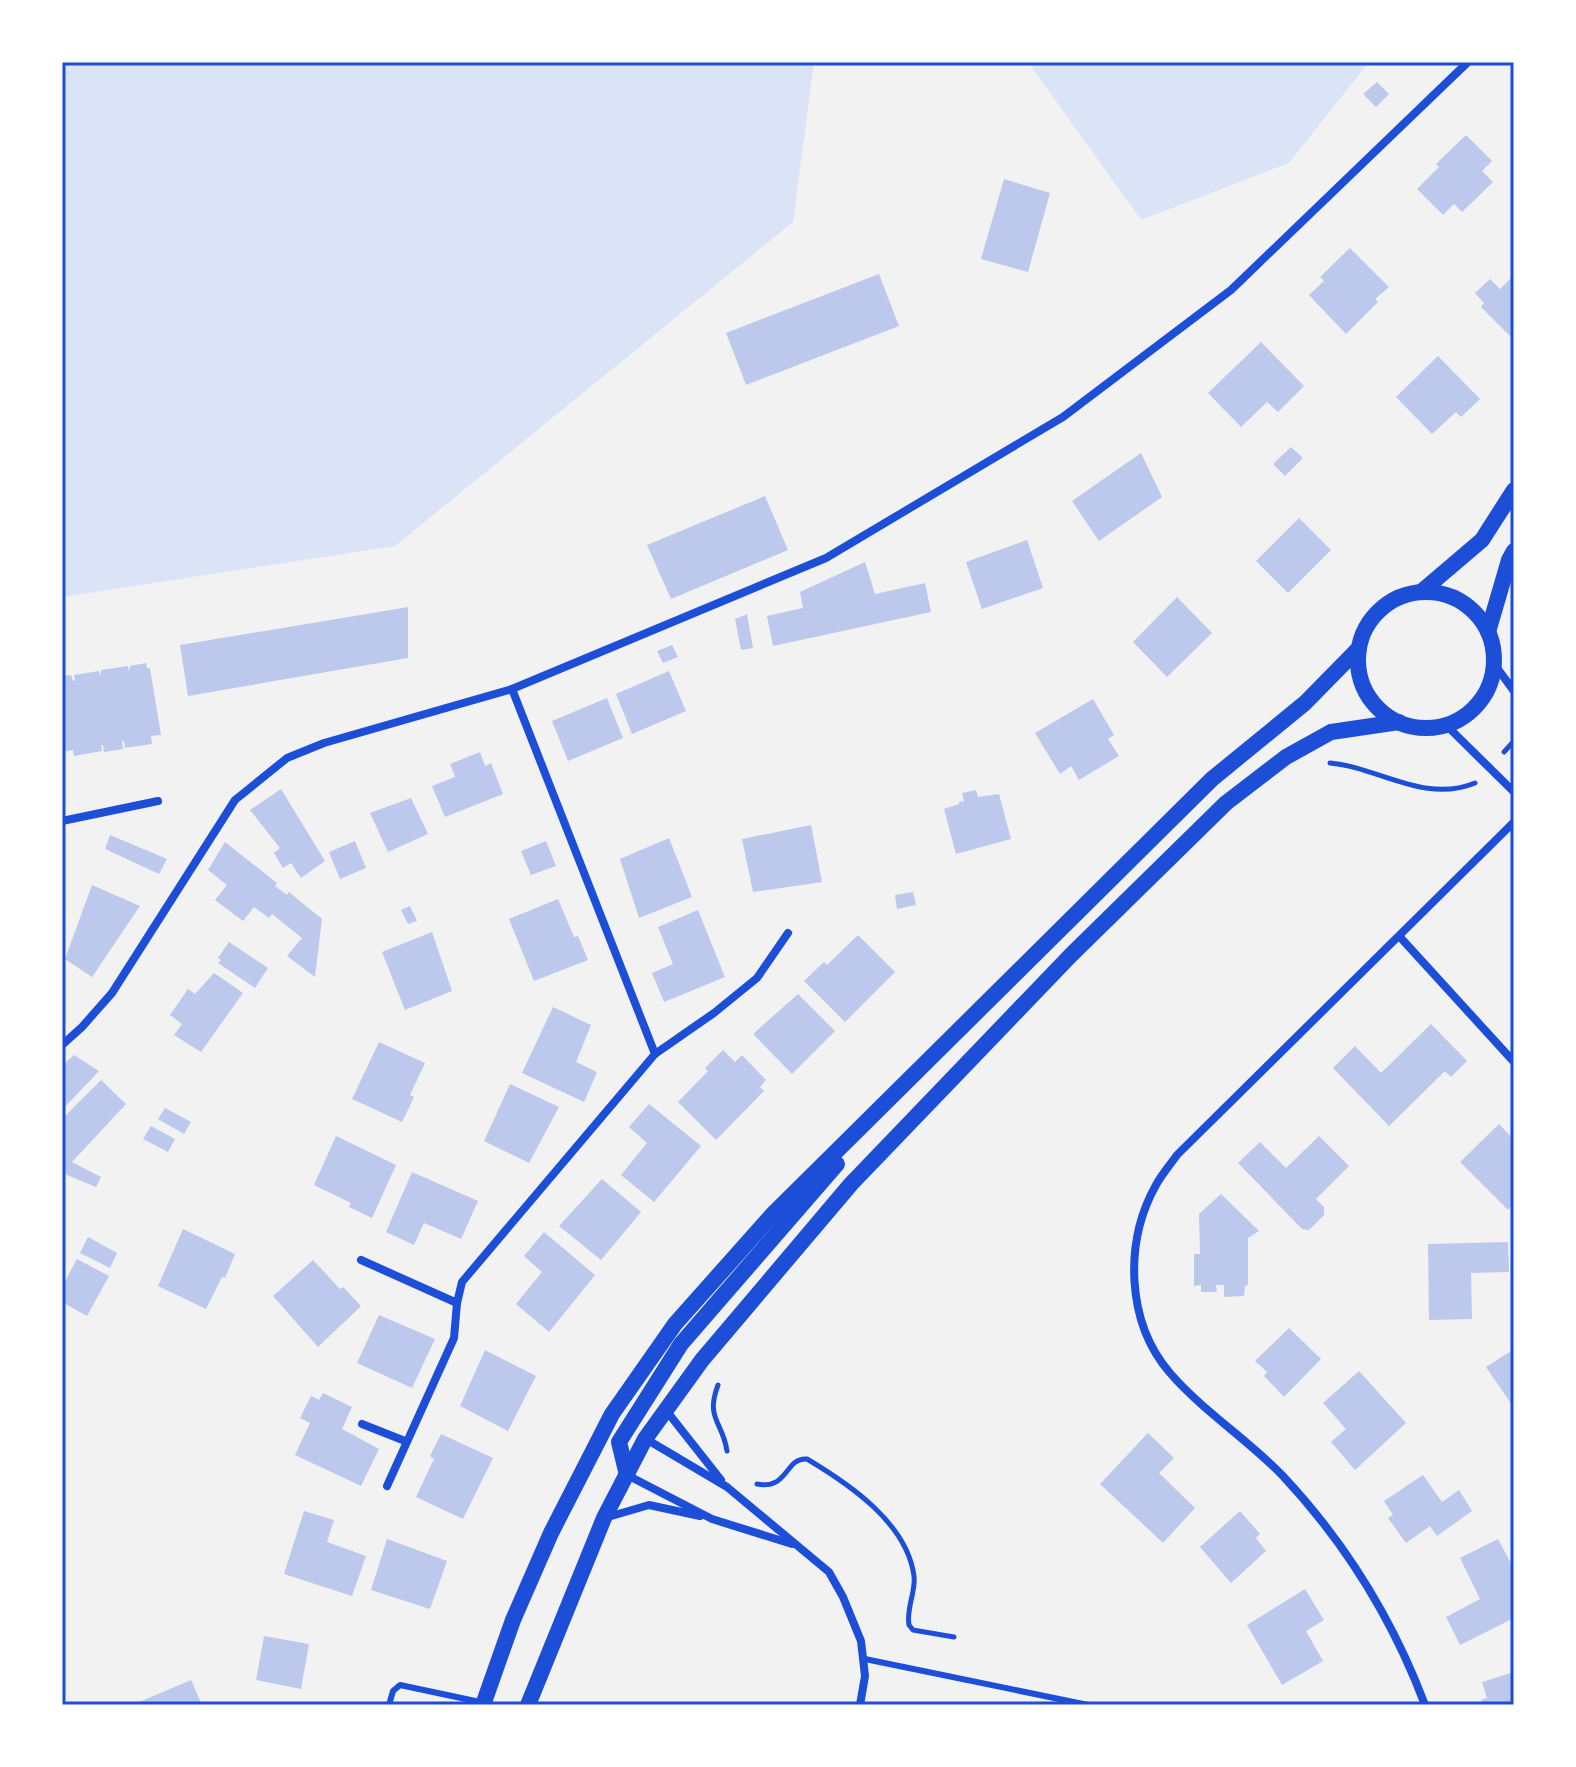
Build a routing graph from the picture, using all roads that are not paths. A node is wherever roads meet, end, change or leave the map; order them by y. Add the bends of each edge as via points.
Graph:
1 (1468, 62) edge
2 (1514, 490) edge
3 (1514, 551) edge
4 (1421, 592) junction
5 (1488, 632) junction
6 (1359, 648) junction
7 (1494, 664) junction
8 (512, 689) junction
9 (1514, 691) edge
10 (1399, 722) junction
11 (1446, 725) junction
12 (1514, 792) edge
13 (158, 801) dead end
14 (62, 821) edge
15 (1514, 822) edge
16 (788, 933) dead end
17 (1400, 937) junction
18 (62, 1045) edge
19 (655, 1054) junction
20 (1514, 1062) edge
21 (895, 1095) junction
22 (361, 1260) dead end
23 (457, 1303) junction
24 (665, 1409) junction
25 (362, 1424) dead end
26 (645, 1439) junction
27 (405, 1441) junction
28 (619, 1442) junction
29 (592, 1454) junction
30 (627, 1475) junction
31 (387, 1486) dead end
32 (727, 1487) junction
33 (604, 1518) junction
34 (712, 1519) junction
35 (799, 1546) junction
36 (865, 1659) junction
37 (484, 1704) edge
38 (389, 1705) edge
39 (528, 1705) edge
40 (860, 1705) edge
41 (1088, 1705) edge
42 (1425, 1705) edge

1 - 8 street via 1231,290 1063,417 826,558
2 - 4 main road via 1482,540
3 - 5 main road
4 - 5 main road via 1461,602
4 - 6 main road via 1380,609
5 - 7 main road
6 - 10 main road via 1358,666 1370,700
6 - 21 main road via 1305,703 1212,779
7 - 9 street
7 - 11 main road via 1479,702
8 - 18 street via 287,758 235,800 112,993
8 - 19 street
10 - 11 main road via 1414,727
10 - 24 main road via 1331,732 1286,757 1226,803 851,1184
11 - 12 street
13 - 14 street
15 - 17 street
16 - 19 street via 757,978
17 - 20 street
17 - 42 street via 1177,1155 1155,1186 1141,1224 1134,1287 1140,1320 1169,1372 1281,1473 1361,1575
19 - 23 street via 462,1282
21 - 28 main road via 681,1344
21 - 29 main road via 772,1215 675,1324 612,1414
22 - 23 street
23 - 27 street via 454,1338
24 - 26 main road
24 - 32 street
25 - 27 street
26 - 28 main road
26 - 30 main road
26 - 32 street
27 - 31 street
28 - 29 main road
28 - 30 main road
29 - 37 main road via 513,1620
30 - 33 main road
30 - 34 street
32 - 35 street
33 - 34 street via 649,1505
33 - 39 main road
34 - 35 street
35 - 36 street via 829,1572
36 - 40 street
36 - 41 lane
37 - 38 lane via 400,1685

